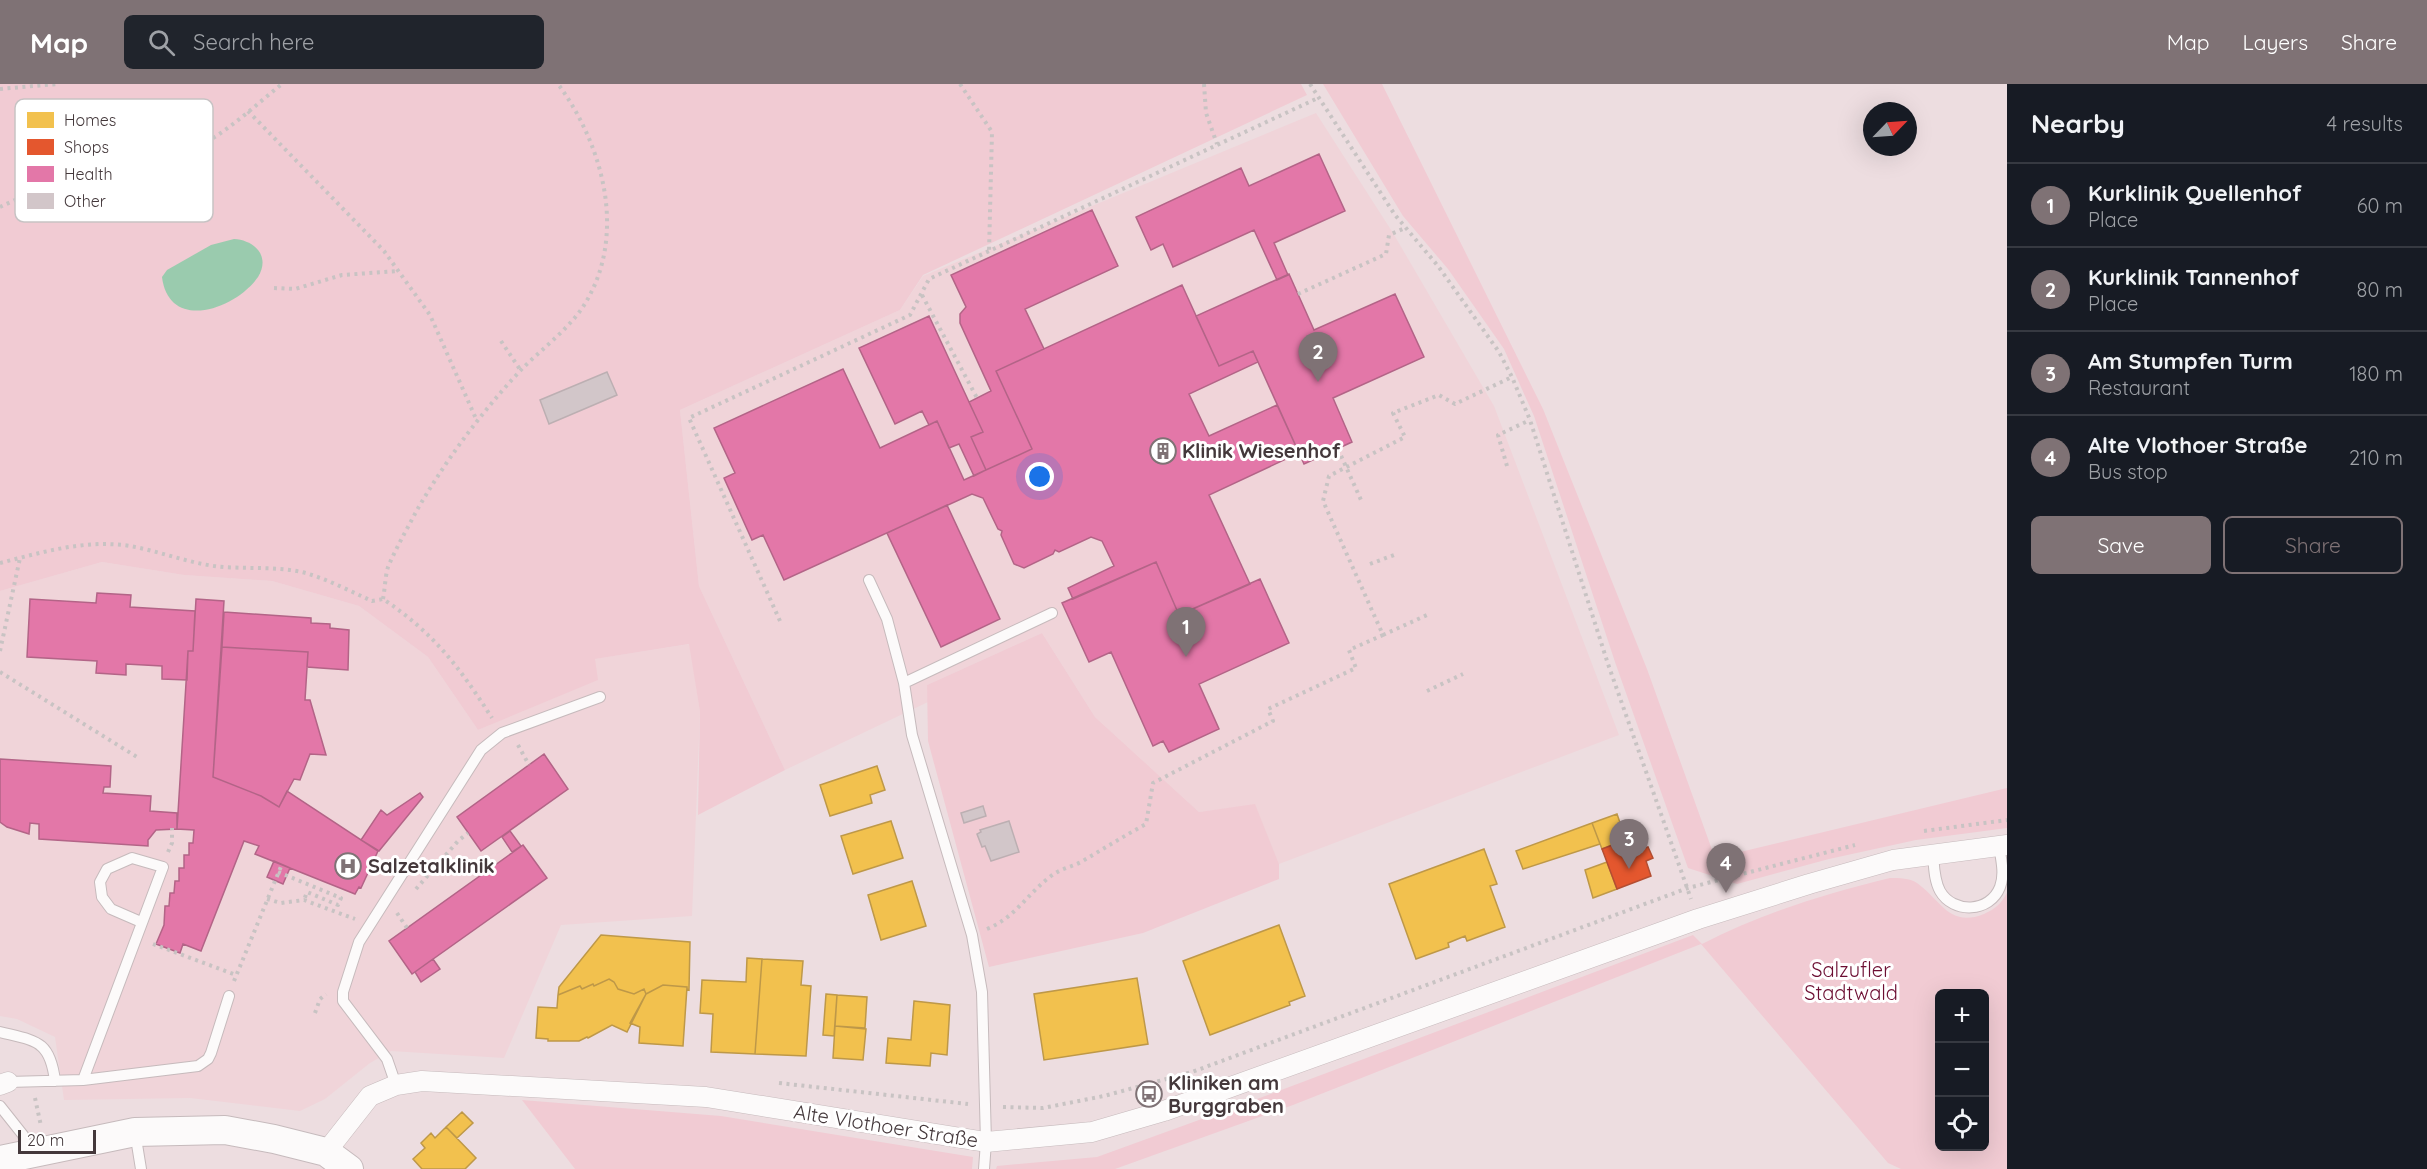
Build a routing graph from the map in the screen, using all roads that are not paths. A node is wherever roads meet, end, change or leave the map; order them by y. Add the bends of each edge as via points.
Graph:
1 (869, 580) dead end
2 (1052, 612) dead end
3 (904, 683) junction
4 (600, 697) dead end
5 (2003, 845) edge
6 (1933, 854) junction
7 (141, 922) junction
8 (229, 996) road end
9 (0, 1032) edge
10 (83, 1080) junction
11 (55, 1081) junction
12 (4, 1084) edge
13 (396, 1085) junction
14 (0, 1106) edge
15 (135, 1132) junction
16 (987, 1142) junction
17 (326, 1152) junction
18 (36, 1153) junction
19 (0, 1160) edge
20 (141, 1169) edge
21 (349, 1169) edge
22 (984, 1169) edge

1 - 3 lane via 887,619
2 - 3 lane
3 - 16 lane via 912,735 972,935 982,992
4 - 13 lane via 502,733 481,750 369,924 355,952 343,1002 387,1059
5 - 6 street, Alte Vlothoer Straße
5 - 6 lane via 2000,889 1994,898 1975,908 1964,908 1945,898 1936,879
6 - 16 street, Alte Vlothoer Straße via 1893,860 1698,919 1164,1111 1092,1132
7 - 7 lane via 163,867 132,858 107,869 100,882 102,897 111,909
7 - 10 lane
8 - 10 lane via 211,1053 198,1066
9 - 11 lane via 44,1047 52,1060
10 - 11 lane
11 - 12 lane
13 - 16 street, Alte Vlothoer Straße via 422,1081 706,1096
13 - 17 street, Alte Vlothoer Straße via 370,1096
14 - 18 lane
15 - 17 main road via 225,1130
15 - 18 main road
15 - 20 lane
16 - 22 lane
17 - 21 main road
18 - 19 main road

